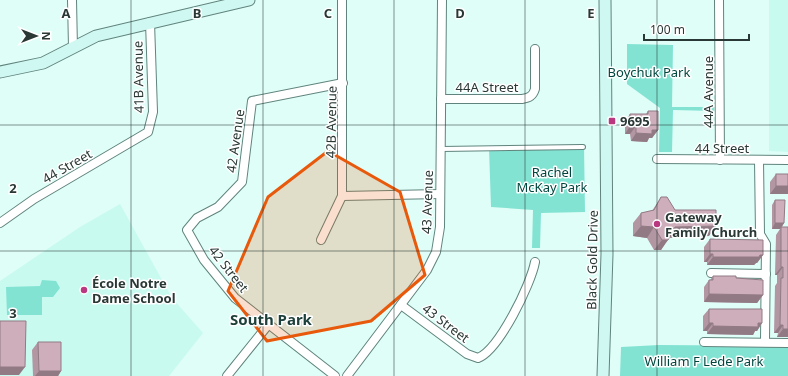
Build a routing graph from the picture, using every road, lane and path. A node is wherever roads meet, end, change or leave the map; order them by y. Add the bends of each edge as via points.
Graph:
1 (72, 0) edge
2 (249, 0) edge
3 (342, 0) edge
4 (442, 0) edge
5 (605, 0) edge
6 (719, 0) edge
7 (150, 22) junction
8 (72, 48) junction
9 (535, 49) dead end
10 (0, 72) edge
11 (343, 83) junction
12 (441, 99) junction
13 (148, 132) joint
14 (583, 147) dead end
15 (441, 149) junction
16 (657, 159) dead end
17 (720, 160) junction
18 (759, 160) junction
19 (788, 160) edge
20 (440, 194) junction
21 (342, 196) junction
22 (0, 223) edge
23 (187, 230) joint
24 (321, 240) dead end
25 (535, 262) dead end
26 (711, 273) dead end
27 (766, 274) junction
28 (401, 305) junction
29 (268, 325) junction
30 (704, 342) dead end
31 (765, 342) junction
32 (788, 342) edge
33 (227, 376) edge
34 (335, 376) edge
35 (347, 376) edge
36 (603, 376) edge

1 - 8 street
2 - 7 main road
3 - 11 street, 42B Avenue
4 - 12 street, 43 Avenue
5 - 36 main road, Black Gold Drive via 607,239
6 - 17 street, 44A Avenue
7 - 8 main road via 96,36
7 - 13 street, 41B Avenue via 153,112
8 - 10 main road via 43,63
9 - 12 street, 44A Street via 535,89 532,96 522,99
11 - 21 street, 42B Avenue
11 - 23 street, 42 Avenue via 252,101 242,182 218,207 196,218
12 - 15 street, 43 Avenue
13 - 22 street, 44 Street via 34,199
14 - 15 lane
15 - 20 street, 43 Avenue
16 - 17 street, 44 Street
17 - 18 street, 44 Street
18 - 19 street, 44 Street
18 - 27 street via 760,234 766,244
20 - 21 street
20 - 28 street, 43 Avenue via 440,226 436,252 427,270
21 - 24 street, 42B Avenue
23 - 29 street, 42 Street via 204,260 235,298
25 - 28 street, 43 Street via 520,305 487,352 478,358 467,354
26 - 27 street
27 - 31 street
28 - 35 street, 43 Avenue
29 - 33 street
29 - 34 street, 42 Street
30 - 31 street
31 - 32 street

